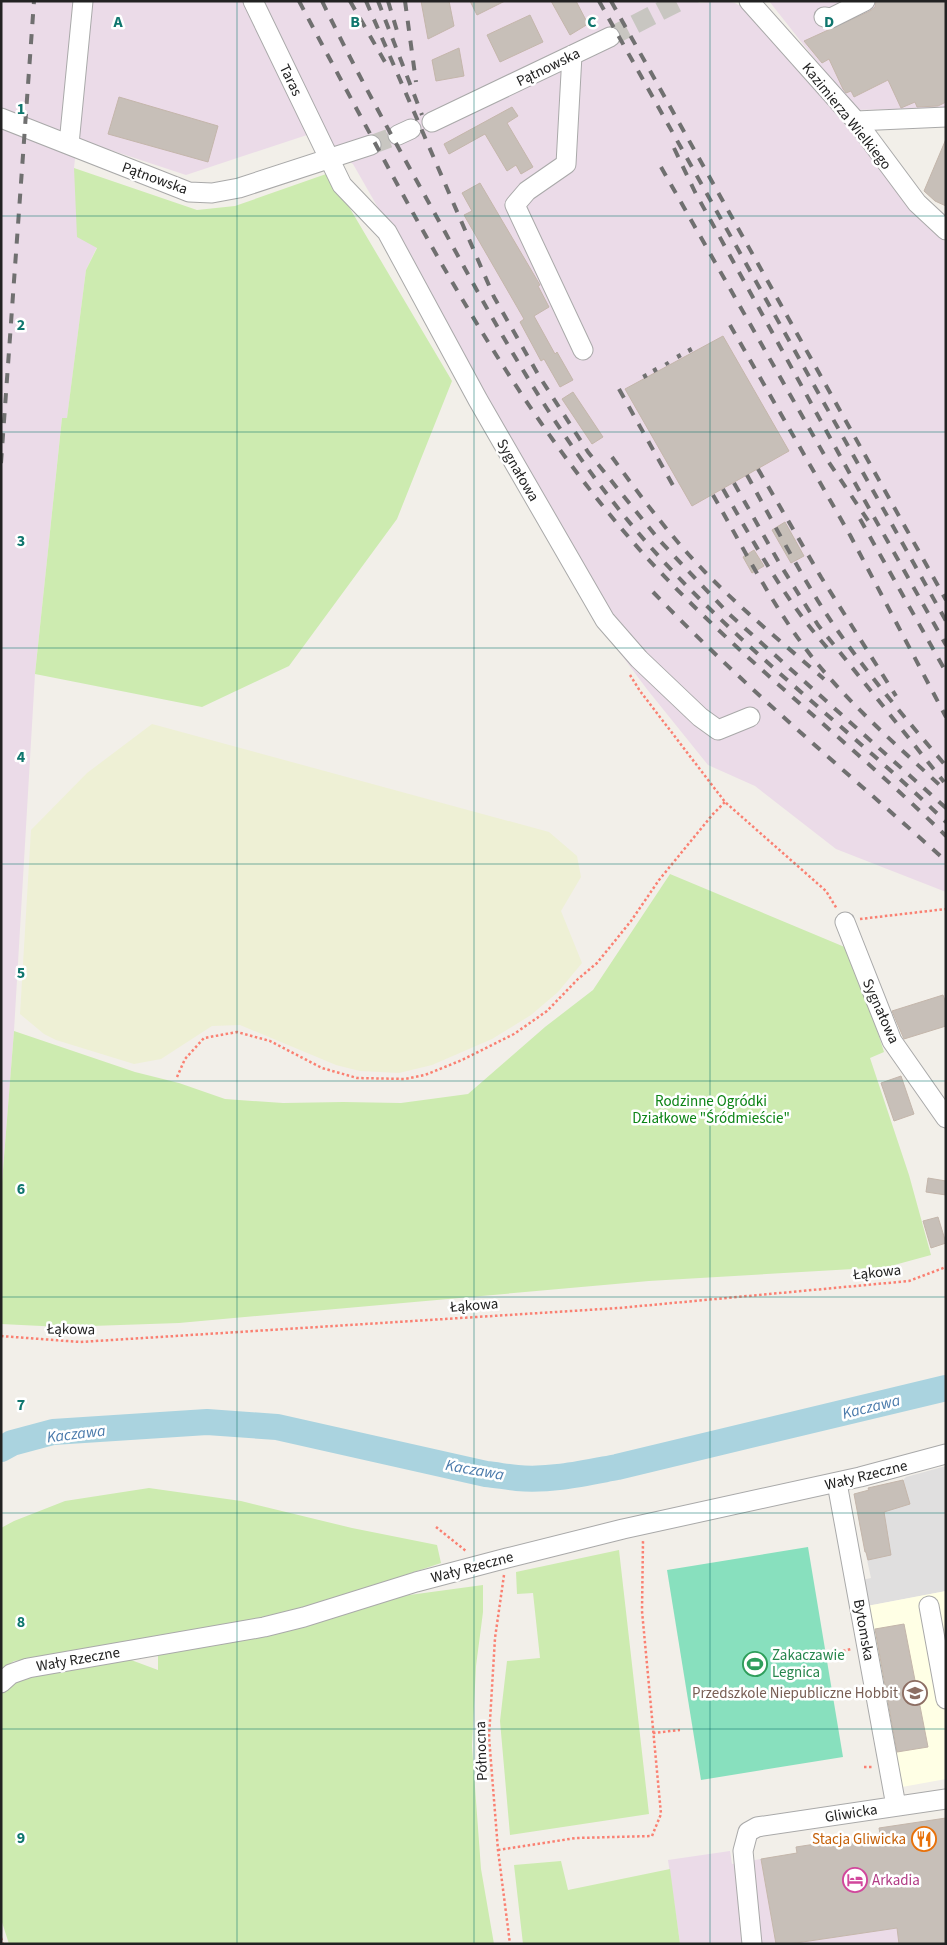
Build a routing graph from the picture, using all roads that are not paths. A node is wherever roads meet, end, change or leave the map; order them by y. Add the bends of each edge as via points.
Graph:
1 (83, 1) edge
2 (253, 1) edge
3 (749, 1) edge
4 (865, 1) edge
5 (824, 17) dead end
6 (610, 37) tunnel mouth
7 (572, 55) junction
8 (1, 118) edge
9 (946, 118) edge
10 (856, 121) junction
11 (432, 122) dead end
12 (69, 144) junction
13 (370, 145) tunnel mouth
14 (329, 159) junction
15 (946, 230) edge
16 (583, 350) dead end
17 (750, 717) dead end
18 (845, 922) road end
19 (946, 1118) edge
20 (946, 1454) edge
21 (837, 1482) junction
22 (929, 1606) dead end
23 (1, 1683) edge
24 (946, 1699) edge
25 (946, 1799) edge
26 (896, 1806) junction
27 (752, 1944) edge

1 - 12 street
2 - 14 street, Taras
3 - 10 street, Kazimierza Wielkiego
4 - 5 street via 831,18
6 - 7 street, Pątnowska
7 - 11 street, Pątnowska
7 - 16 street via 566,164 528,191 515,205
8 - 12 street, Pątnowska
9 - 10 street
10 - 15 street, Kazimierza Wielkiego via 917,203
12 - 14 street, Pątnowska via 189,192 212,193 239,188
13 - 14 street, Pątnowska
14 - 17 street, Sygnałowa via 342,184 387,232 478,400 605,620 639,659 718,730
18 - 19 street, Sygnałowa via 892,1041
20 - 21 street, Wały Rzeczne
21 - 23 street, Wały Rzeczne via 643,1524 507,1558 276,1624 16,1671
21 - 26 street, Bytomska
22 - 24 street
25 - 26 street, Gliwicka
26 - 27 street, Gliwicka via 757,1827 748,1832 743,1851

